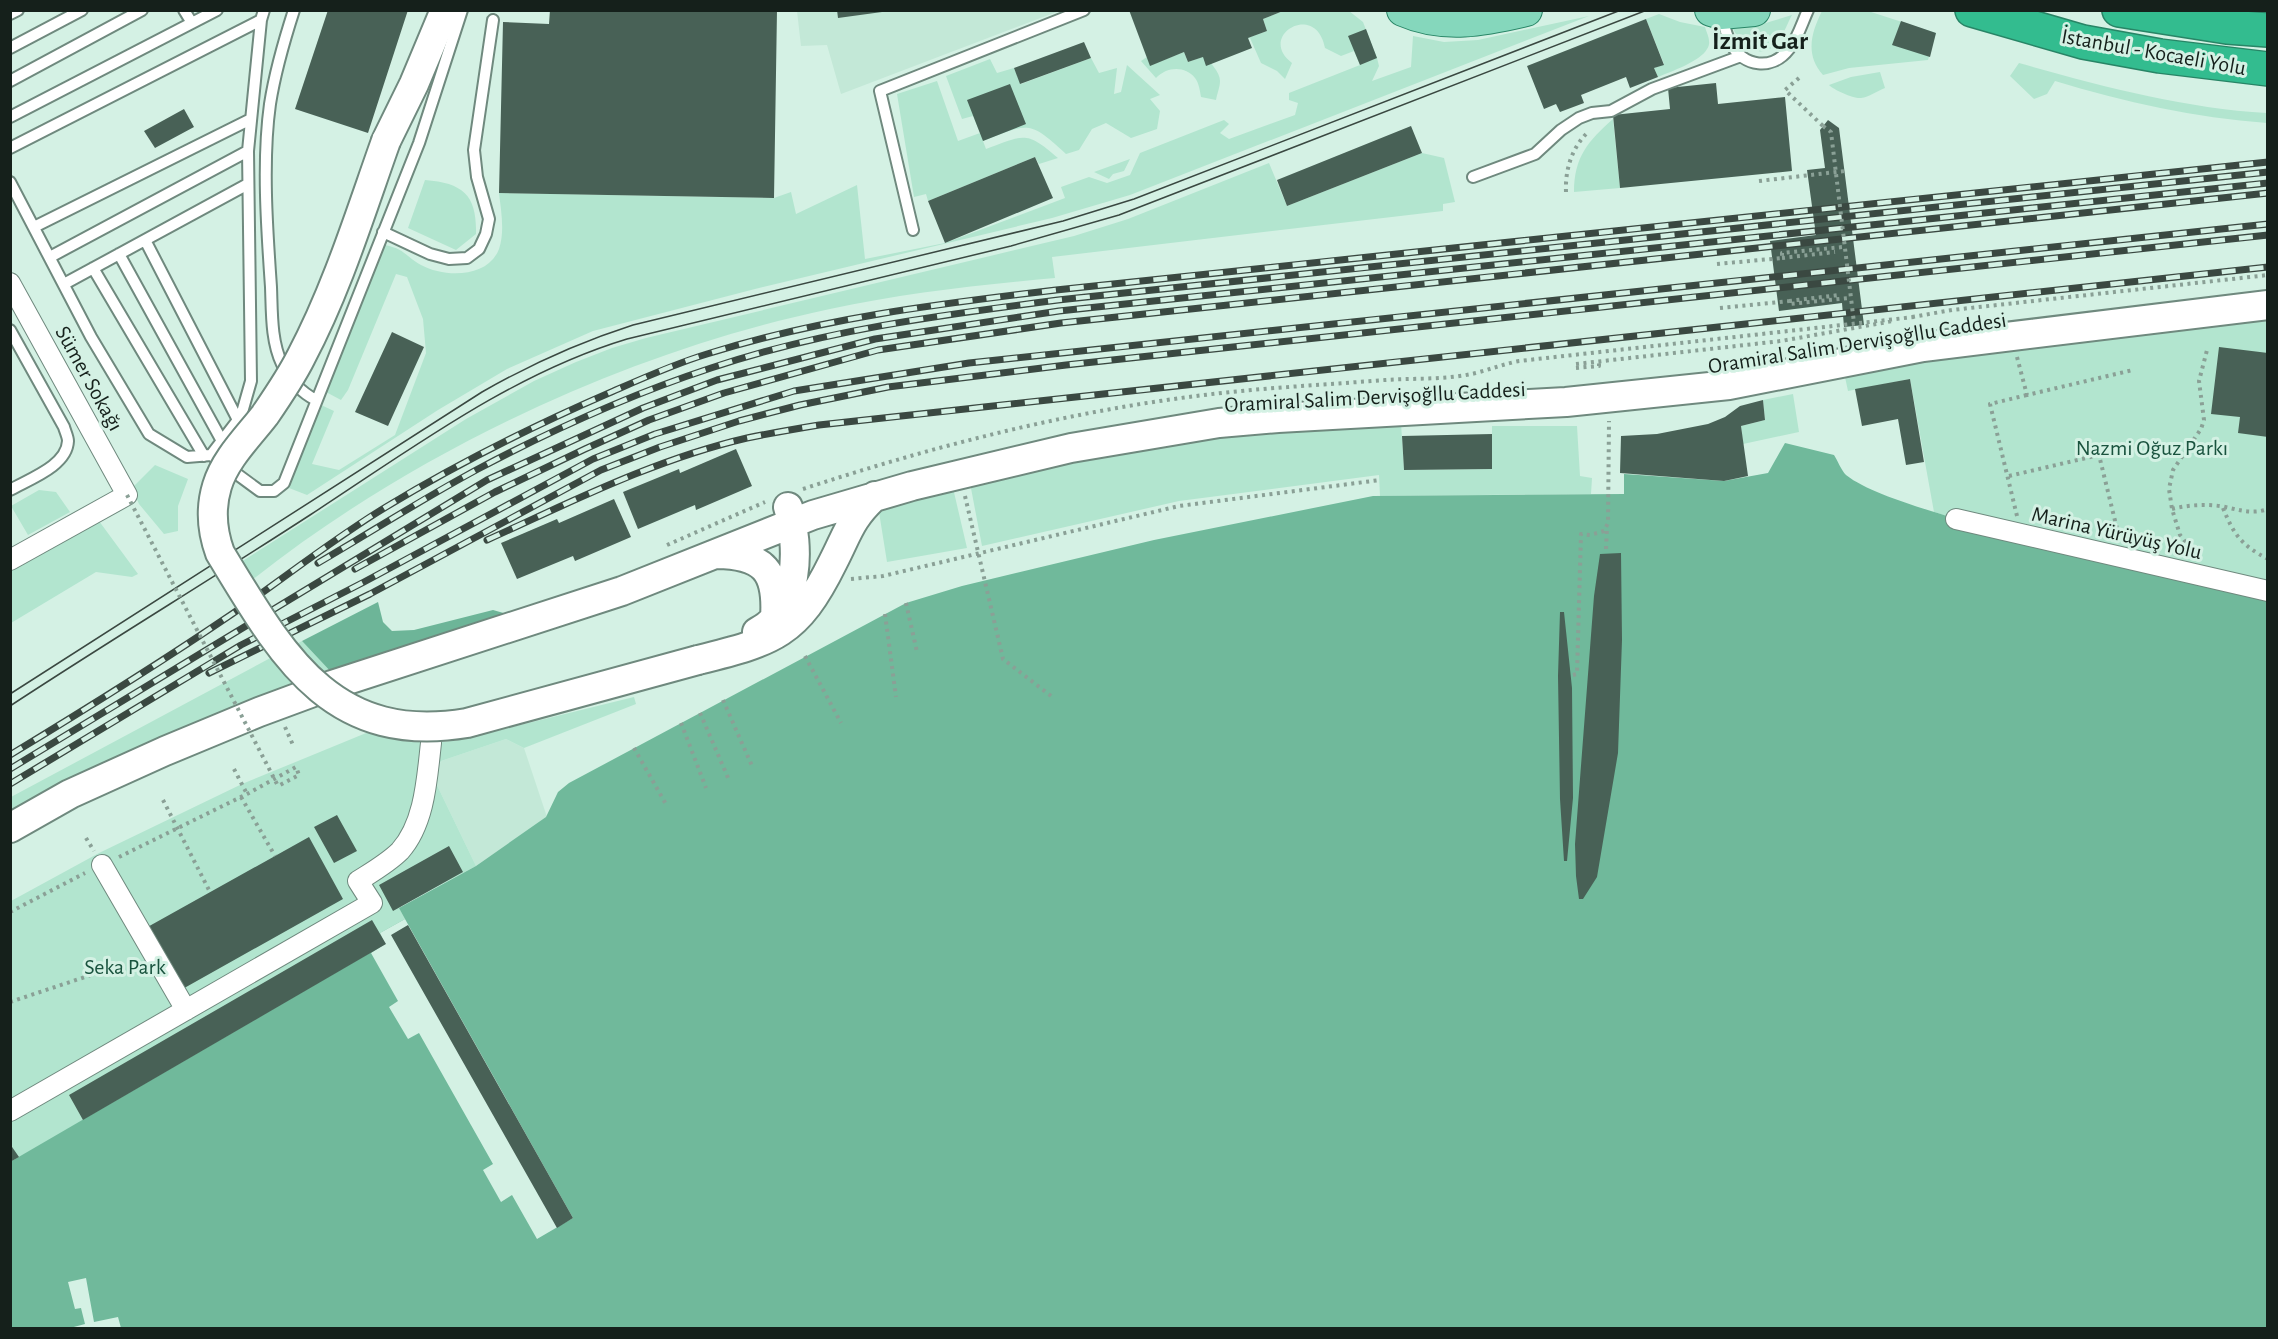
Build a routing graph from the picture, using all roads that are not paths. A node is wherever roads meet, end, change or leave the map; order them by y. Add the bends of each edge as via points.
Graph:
1 (18, 10) edge
2 (82, 10) edge
3 (142, 10) edge
4 (184, 10) edge
5 (217, 10) edge
6 (294, 10) edge
7 (427, 10) edge
8 (445, 10) edge
9 (462, 10) edge
10 (1084, 10) edge
11 (1403, 10) edge
12 (1526, 10) edge
13 (1754, 10) edge
14 (1808, 10) edge
15 (1972, 10) edge
16 (1717, 11) edge
17 (2135, 12) edge
18 (10, 14) edge
19 (263, 15) edge
20 (493, 20) dead end
21 (192, 24) junction
22 (2268, 30) edge
23 (10, 48) edge
24 (1741, 56) junction
25 (2268, 69) edge
26 (10, 81) edge
27 (10, 117) edge
28 (251, 119) junction
29 (386, 141) junction
30 (10, 148) edge
31 (248, 151) junction
32 (1473, 177) dead end
33 (10, 182) edge
34 (248, 184) junction
35 (34, 227) junction
36 (913, 230) dead end
37 (383, 232) junction
38 (145, 240) junction
39 (119, 254) junction
40 (50, 257) junction
41 (93, 268) junction
42 (10, 284) edge
43 (64, 284) junction
44 (2268, 287) edge
45 (2268, 305) edge
46 (10, 330) edge
47 (316, 400) junction
48 (238, 420) junction
49 (222, 441) junction
50 (207, 456) junction
51 (10, 490) edge
52 (875, 496) junction
53 (800, 511) junction
54 (1956, 519) dead end
55 (717, 554) junction
56 (10, 560) edge
57 (833, 578) junction
58 (2268, 591) edge
59 (775, 618) junction
60 (512, 626) junction
61 (698, 660) junction
62 (431, 743) dead end
63 (10, 828) edge
64 (102, 865) road end
65 (186, 1010) junction
66 (10, 1111) edge

1 - 18 lane
2 - 23 lane
3 - 26 lane
4 - 21 lane
5 - 21 lane
6 - 47 lane via 276,77 267,134 269,262 279,356 294,382
7 - 29 main road
8 - 29 main road
9 - 37 lane via 418,143
10 - 36 lane via 880,91
11 - 12 main road via 1434,20 1459,22
13 - 16 main road
14 - 24 lane via 1790,49 1778,60 1763,64
15 - 25 highway, İstanbul - Kocaeli Yolu via 2083,42
16 - 24 lane via 1730,42
17 - 22 highway
19 - 28 lane
19 - 30 lane
20 - 37 lane via 474,150 489,219 486,234 478,249 467,258 449,259
21 - 27 lane
24 - 32 lane via 1652,89 1611,111 1579,118 1535,154
28 - 31 lane
28 - 35 lane
29 - 61 main road, bridge via 337,275 301,358 217,485 213,519 220,553 278,646 307,679 336,700 388,722 420,728 467,723
31 - 34 lane
31 - 40 lane
33 - 35 lane
34 - 38 lane
34 - 48 lane via 251,381
35 - 40 lane
37 - 47 lane
38 - 39 lane
38 - 48 lane
39 - 41 lane
39 - 49 lane
40 - 43 lane
41 - 43 lane
41 - 50 lane
42 - 56 street, Sümer Sokağı via 127,495
43 - 50 lane via 149,434 187,457
44 - 53 main road, Oramiral Salim Dervişoğllu Caddesi via 1924,328 1782,357 1674,372 1542,386 1175,410 1030,437 911,469
45 - 52 main road, Oramiral Salim Dervişoğllu Caddesi via 1923,348 1740,383 1566,402 1220,423 1071,448
46 - 51 lane via 68,441 64,454 52,465
47 - 50 lane via 284,483 274,491 260,491
48 - 49 lane
49 - 50 lane
52 - 53 main road, Oramiral Salim Dervişoğllu Caddesi
52 - 57 main road via 859,512
53 - 55 main road
53 - 57 main road via 822,546
53 - 59 main road via 792,585
53 - 60 main road, Oramiral Salim Dervişoğllu Caddesi via 743,523
54 - 58 street, Marina Yürüyüş Yolu
55 - 59 main road via 751,558 764,568 773,583
55 - 60 main road via 622,591
57 - 61 main road via 799,618 775,636
59 - 61 main road via 764,629
60 - 63 main road via 259,712 70,794
62 - 65 street via 421,806 408,840 388,862 358,881 372,903
64 - 65 street
65 - 66 street

